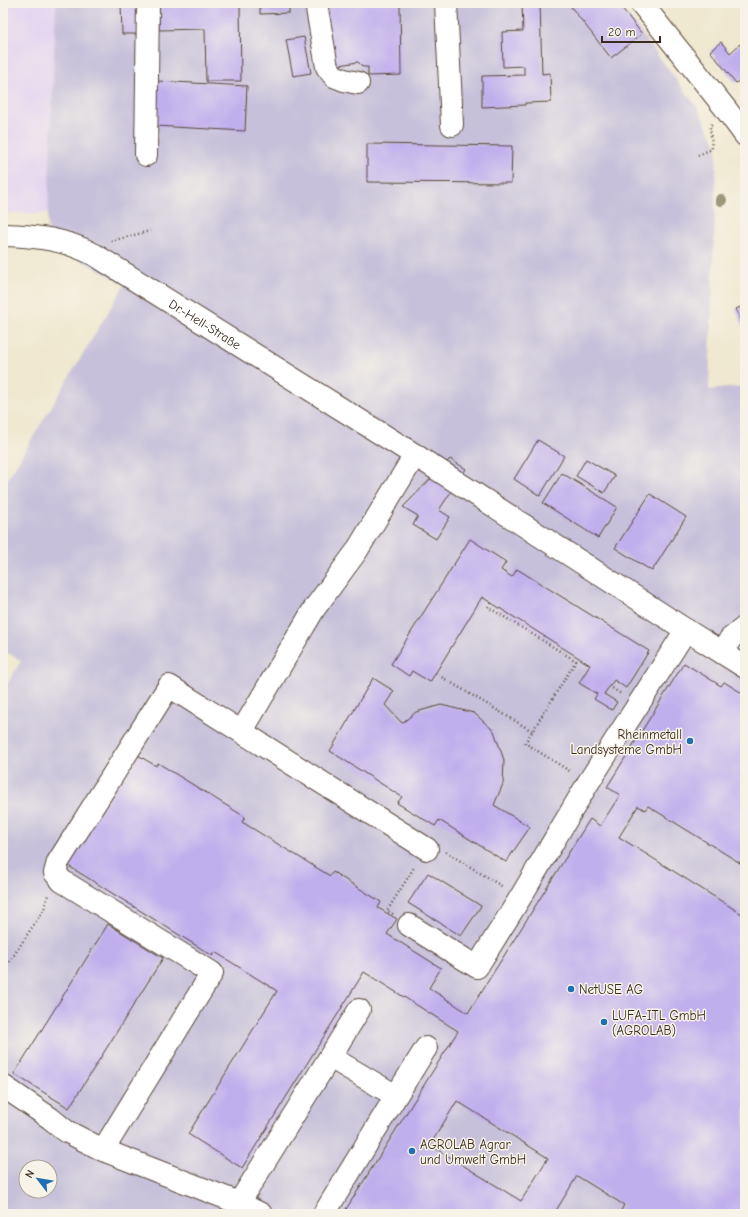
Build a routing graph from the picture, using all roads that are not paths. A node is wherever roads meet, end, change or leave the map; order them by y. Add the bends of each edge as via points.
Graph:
1 (148, 3) edge
2 (316, 3) edge
3 (446, 3) edge
4 (641, 3) edge
5 (358, 83) dead end
6 (452, 125) dead end
7 (745, 135) edge
8 (146, 155) dead end
9 (3, 235) edge
10 (415, 455) junction
11 (745, 627) edge
12 (686, 630) junction
13 (723, 653) junction
14 (745, 666) edge
15 (242, 731) junction
16 (427, 848) road end
17 (409, 925) road end
18 (359, 1010) dead end
19 (426, 1048) dead end
20 (330, 1057) junction
21 (3, 1086) edge
22 (396, 1096) junction
23 (103, 1150) junction
24 (239, 1203) junction
25 (261, 1214) edge
26 (324, 1214) edge

1 - 8 street
2 - 5 street via 327,67 334,76
3 - 6 street
4 - 7 street
9 - 10 street, Dr.-Hell-Straße via 30,236 62,242 95,255
10 - 12 street, Dr.-Hell-Straße
10 - 15 street via 356,552 314,609
11 - 13 street via 730,640
12 - 13 street, Dr.-Hell-Straße
12 - 17 street via 588,783 477,967
13 - 14 street, Dr.-Hell-Straße
15 - 16 street
15 - 23 street via 169,686 58,862 55,873 62,880 212,973
18 - 20 street
19 - 22 street
20 - 22 street
20 - 24 street
21 - 23 street via 66,1131
22 - 26 street
23 - 24 street
24 - 25 street

